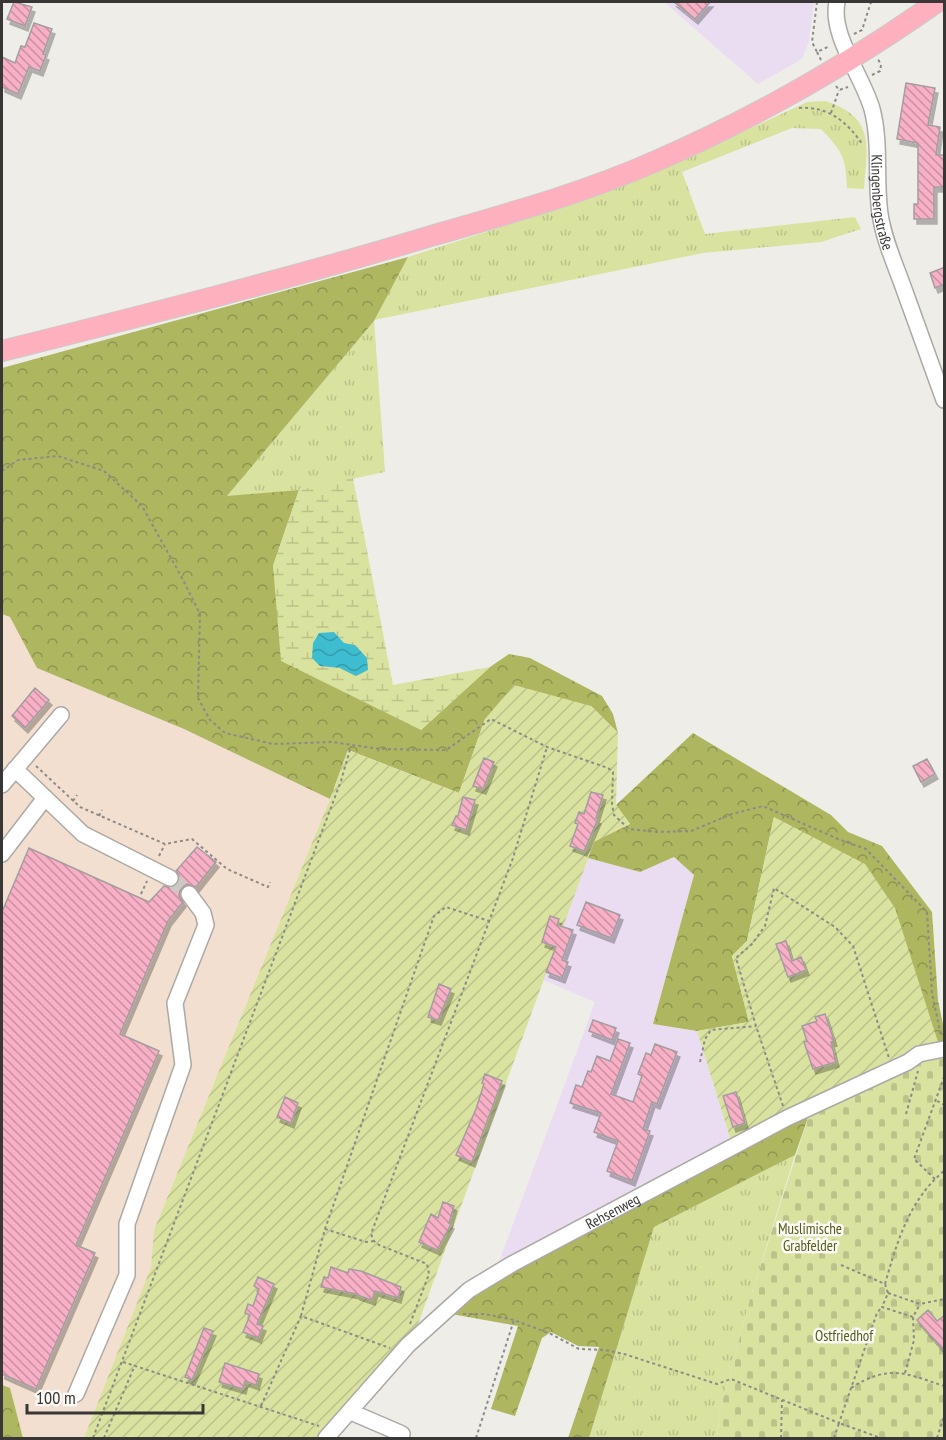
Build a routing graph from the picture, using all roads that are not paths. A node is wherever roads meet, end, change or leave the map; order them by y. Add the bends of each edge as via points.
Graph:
1 (837, 2) edge
2 (937, 2) edge
3 (851, 59) junction
4 (2, 351) edge
5 (945, 400) edge
6 (61, 715) dead end
7 (15, 769) junction
8 (2, 785) edge
9 (45, 798) junction
10 (2, 854) edge
11 (170, 878) tunnel mouth
12 (189, 894) tunnel mouth
13 (944, 1049) edge
14 (76, 1394) dead end
15 (351, 1412) junction
16 (402, 1434) dead end
17 (327, 1436) edge

1 - 3 street, Klingenbergstraße via 840,35
2 - 3 main road
3 - 4 main road via 746,118 656,161 582,190 281,280
3 - 5 street, Klingenbergstraße via 873,111 880,213 886,241
6 - 7 street
7 - 8 street
7 - 9 street
9 - 10 street
9 - 11 street via 83,834 150,875
12 - 14 street via 203,913 206,925 175,1003 183,1065 127,1224 127,1275
13 - 15 street, Rehsenweg via 919,1054 787,1118 512,1264 451,1306 404,1350
15 - 16 street
15 - 17 street, Rehsenweg

